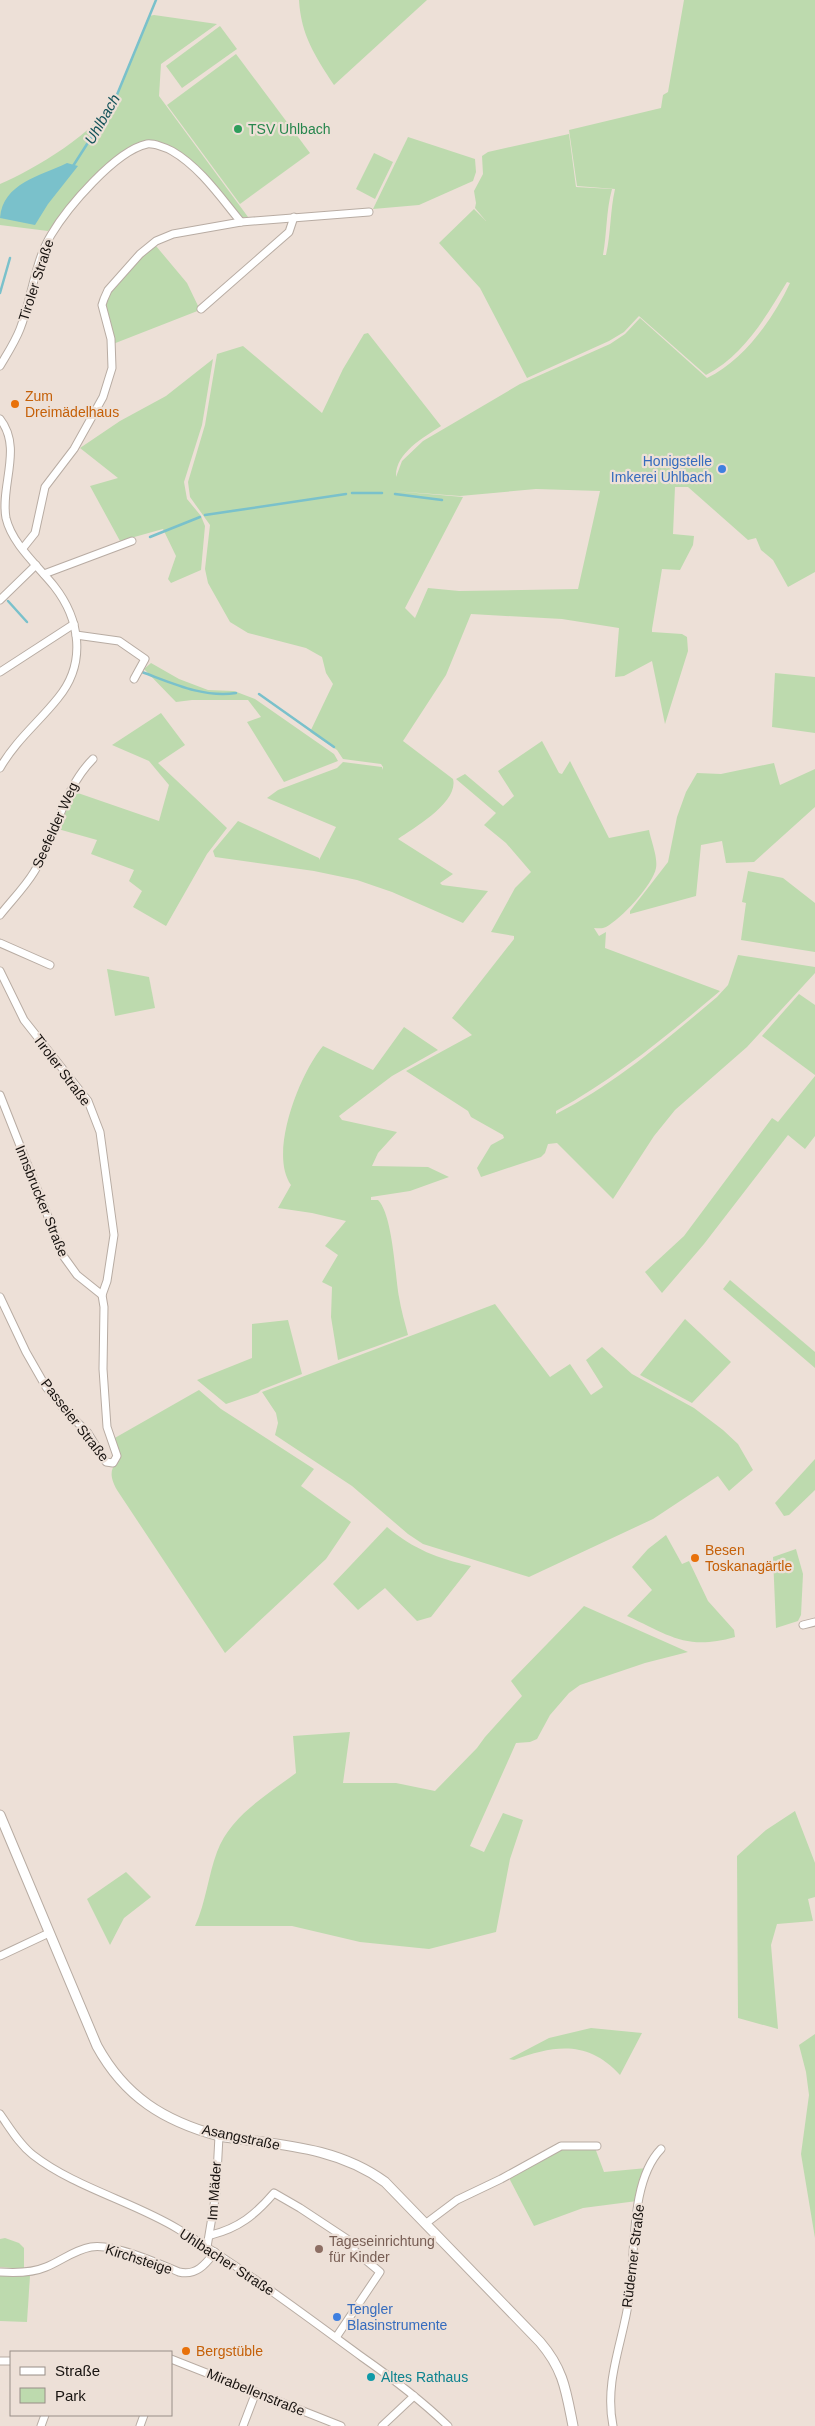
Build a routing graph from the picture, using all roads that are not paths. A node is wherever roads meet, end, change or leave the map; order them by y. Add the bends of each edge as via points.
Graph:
1 (369, 212) dead end
2 (294, 218) junction
3 (241, 222) junction
4 (201, 309) dead end
5 (0, 366) edge
6 (0, 419) edge
7 (132, 541) dead end
8 (23, 548) junction
9 (36, 565) junction
10 (44, 574) junction
11 (0, 600) edge
12 (74, 624) junction
13 (76, 635) junction
14 (0, 672) edge
15 (134, 679) dead end
16 (93, 759) dead end
17 (0, 768) edge
18 (0, 915) edge
19 (0, 943) edge
20 (50, 965) dead end
21 (0, 971) edge
22 (0, 1095) edge
23 (114, 1234) joint
24 (102, 1295) junction
25 (0, 1297) edge
26 (815, 1622) edge
27 (803, 1625) dead end
28 (0, 1815) edge
29 (49, 1933) junction
30 (0, 1956) edge
31 (0, 2114) edge
32 (219, 2136) junction
33 (597, 2146) dead end
34 (661, 2149) dead end
35 (425, 2224) junction
36 (210, 2234) junction
37 (207, 2247) junction
38 (215, 2252) junction
39 (0, 2272) edge
40 (337, 2336) junction
41 (172, 2359) edge
42 (256, 2392) junction
43 (414, 2396) junction
44 (242, 2426) edge
45 (341, 2426) edge
46 (382, 2426) edge
47 (448, 2426) edge
48 (573, 2426) edge
49 (613, 2426) edge

1 - 2 street
2 - 3 street
2 - 4 street via 289,232
3 - 5 street, Tiroler Straße via 188,163 171,150 148,144 118,160 93,183 51,234 20,330
3 - 8 street via 173,234 156,241 108,290 102,306 111,339 112,368 103,397 74,449 45,487 35,533
6 - 8 street via 10,442 6,514
7 - 10 street
8 - 9 street
9 - 10 street
9 - 11 street
10 - 12 street via 64,600
12 - 13 street
12 - 14 street
13 - 15 street via 118,641 145,659
13 - 17 street via 76,657 65,689 21,737
16 - 18 street, Seefelder Weg via 79,772 34,872
19 - 20 street
21 - 23 street, Tiroler Straße via 24,1020 79,1088 93,1113 102,1146
22 - 24 street, Innsbrucker Straße via 64,1257 77,1275
23 - 24 street, Passeier Straße
24 - 25 street, Passeier Straße via 105,1404 108,1430 117,1456 110,1464 86,1431 46,1387
26 - 27 street
28 - 29 street, Asangstraße
29 - 30 street
29 - 32 street, Asangstraße via 97,2046 120,2080 161,2113
31 - 37 street, Uhlbacher Straße via 16,2138 38,2158
32 - 35 street, Asangstraße via 322,2152 348,2160 385,2182
32 - 36 street, Im Mäder
33 - 35 street via 561,2146 457,2200
34 - 49 street, Rüderner Straße via 649,2169 638,2204 629,2299 612,2375
35 - 48 street, Asangstraße via 555,2360 562,2373
36 - 37 street, Im Mäder
36 - 40 street via 226,2231 246,2221 274,2194 350,2241 354,2251 380,2272
37 - 38 street, Uhlbacher Straße
38 - 39 street, Kirchsteige via 205,2265 190,2273 101,2246 76,2251 44,2268
38 - 40 street, Uhlbacher Straße
40 - 43 street, Uhlbacher Straße
41 - 42 street, Mirabellenstraße
42 - 44 street
42 - 45 street, Mirabellenstraße
43 - 46 street
43 - 47 street, Uhlbacher Straße

